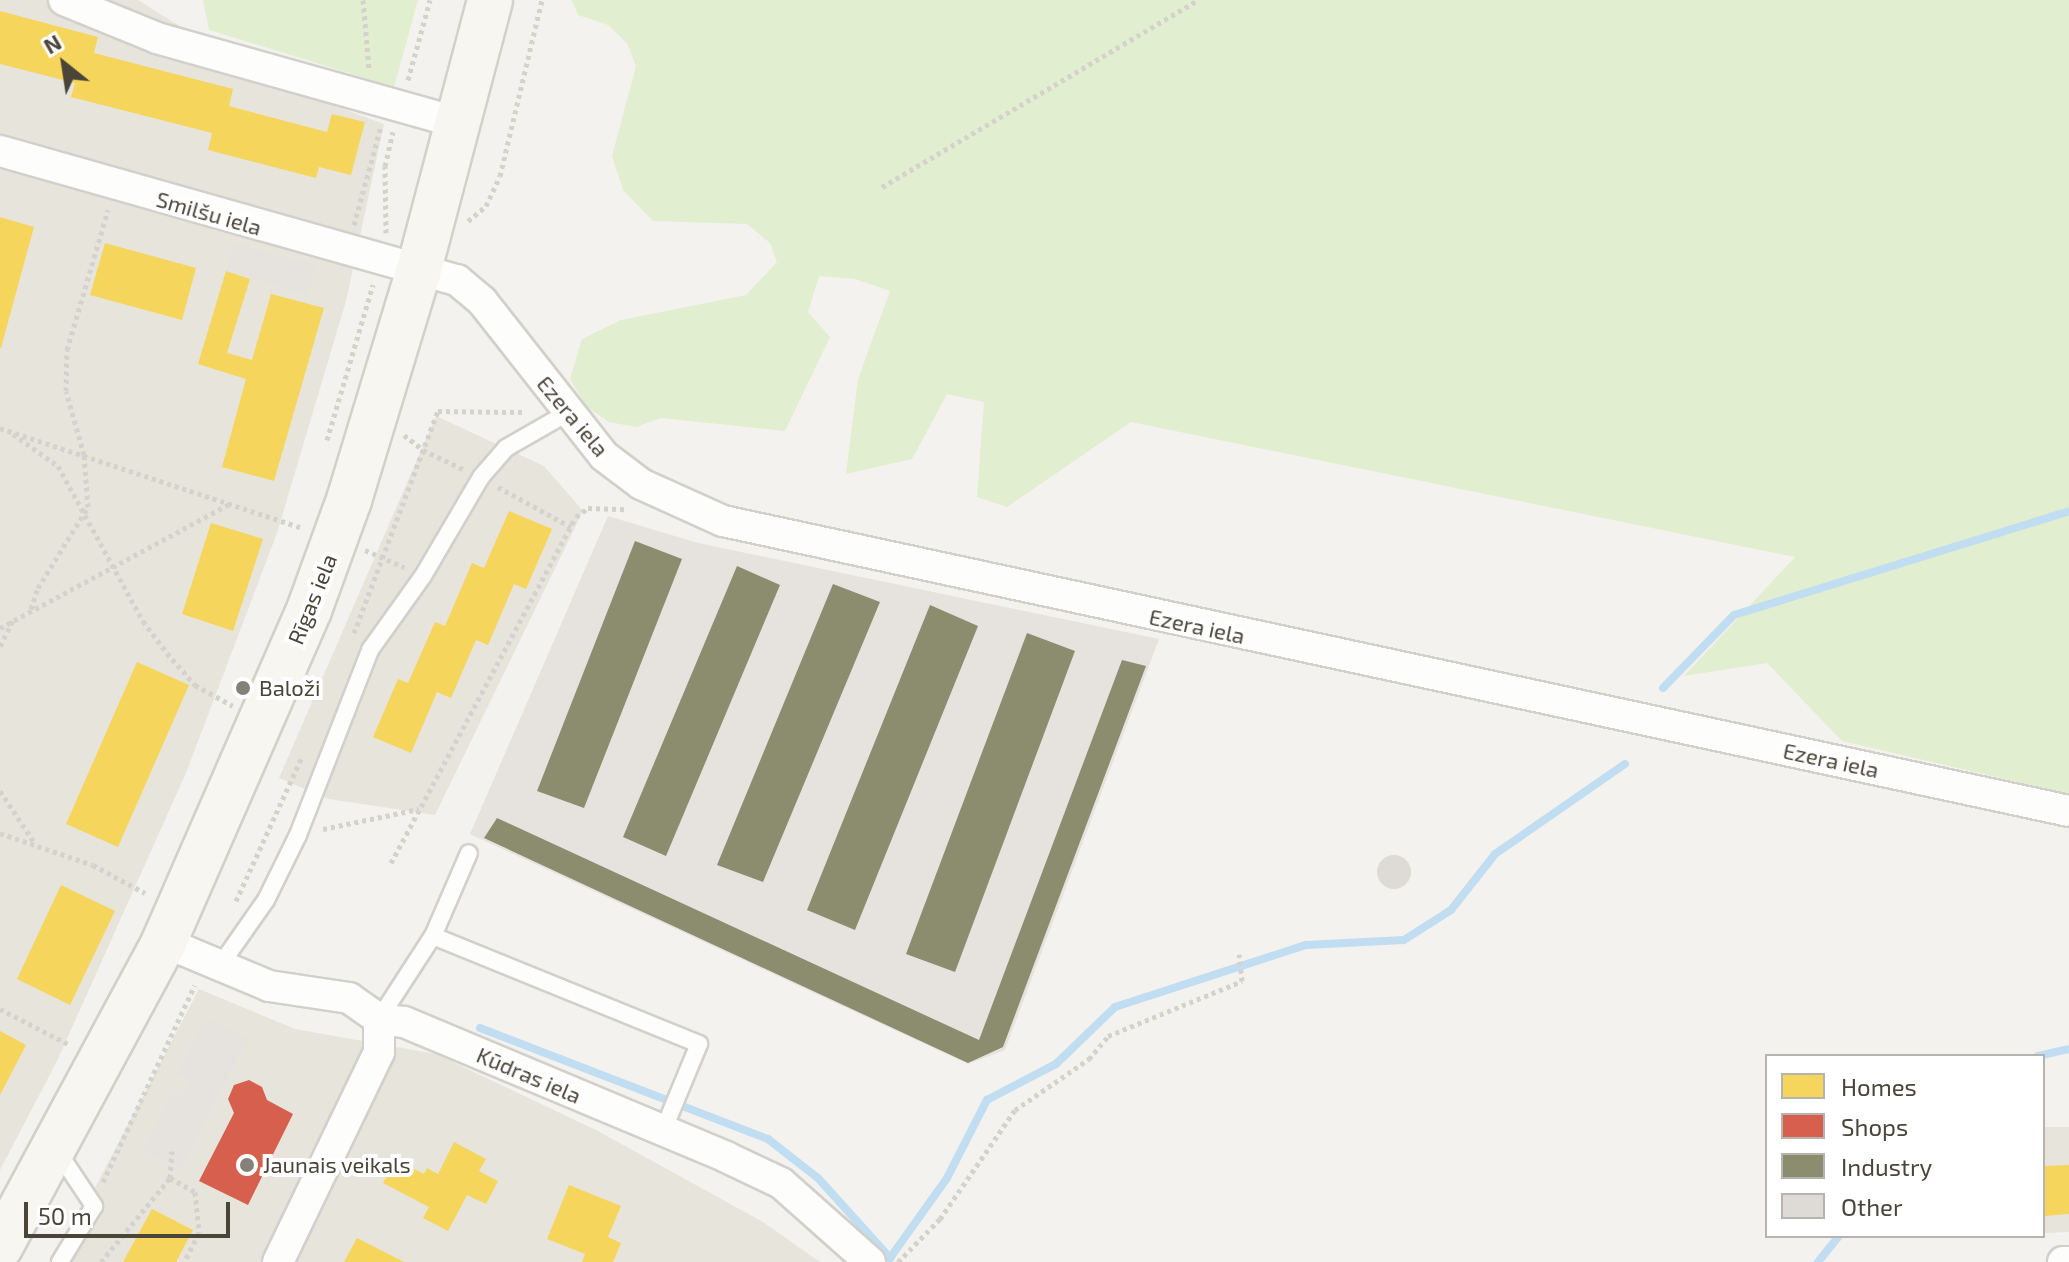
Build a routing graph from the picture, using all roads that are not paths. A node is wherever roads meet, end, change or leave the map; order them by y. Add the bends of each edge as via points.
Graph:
1 (64, 0) edge
2 (490, 0) edge
3 (460, 123) junction
4 (0, 151) edge
5 (408, 262) junction
6 (554, 412) junction
7 (2069, 811) edge
8 (469, 853) dead end
9 (433, 936) junction
10 (164, 942) junction
11 (213, 964) junction
12 (379, 1019) junction
13 (663, 1131) junction
14 (54, 1147) junction
15 (0, 1247) edge
16 (60, 1262) edge
17 (278, 1262) edge
18 (870, 1262) edge
19 (2063, 1262) edge
20 (2069, 1262) edge

1 - 3 street via 157,38
2 - 3 main road, Rīgas iela
3 - 5 main road, Rīgas iela
4 - 5 street, Smilšu iela via 347,253
5 - 6 street, Ezera iela via 457,280 482,301
5 - 10 main road, Rīgas iela via 332,550
6 - 7 street, Ezera iela via 641,484 723,521
6 - 11 lane via 506,448 481,477 423,576 370,650 298,835 266,900
8 - 9 lane
9 - 12 lane
9 - 13 lane via 699,1044
10 - 11 street, Kūdras iela
10 - 14 main road, Rīgas iela
11 - 12 street, Kūdras iela via 269,986 349,998
12 - 13 street, Kūdras iela via 404,1022
12 - 17 street via 379,1052
13 - 18 street, Kūdras iela via 781,1183
14 - 15 main road, Rīgas iela
14 - 16 lane via 94,1206
19 - 20 street

